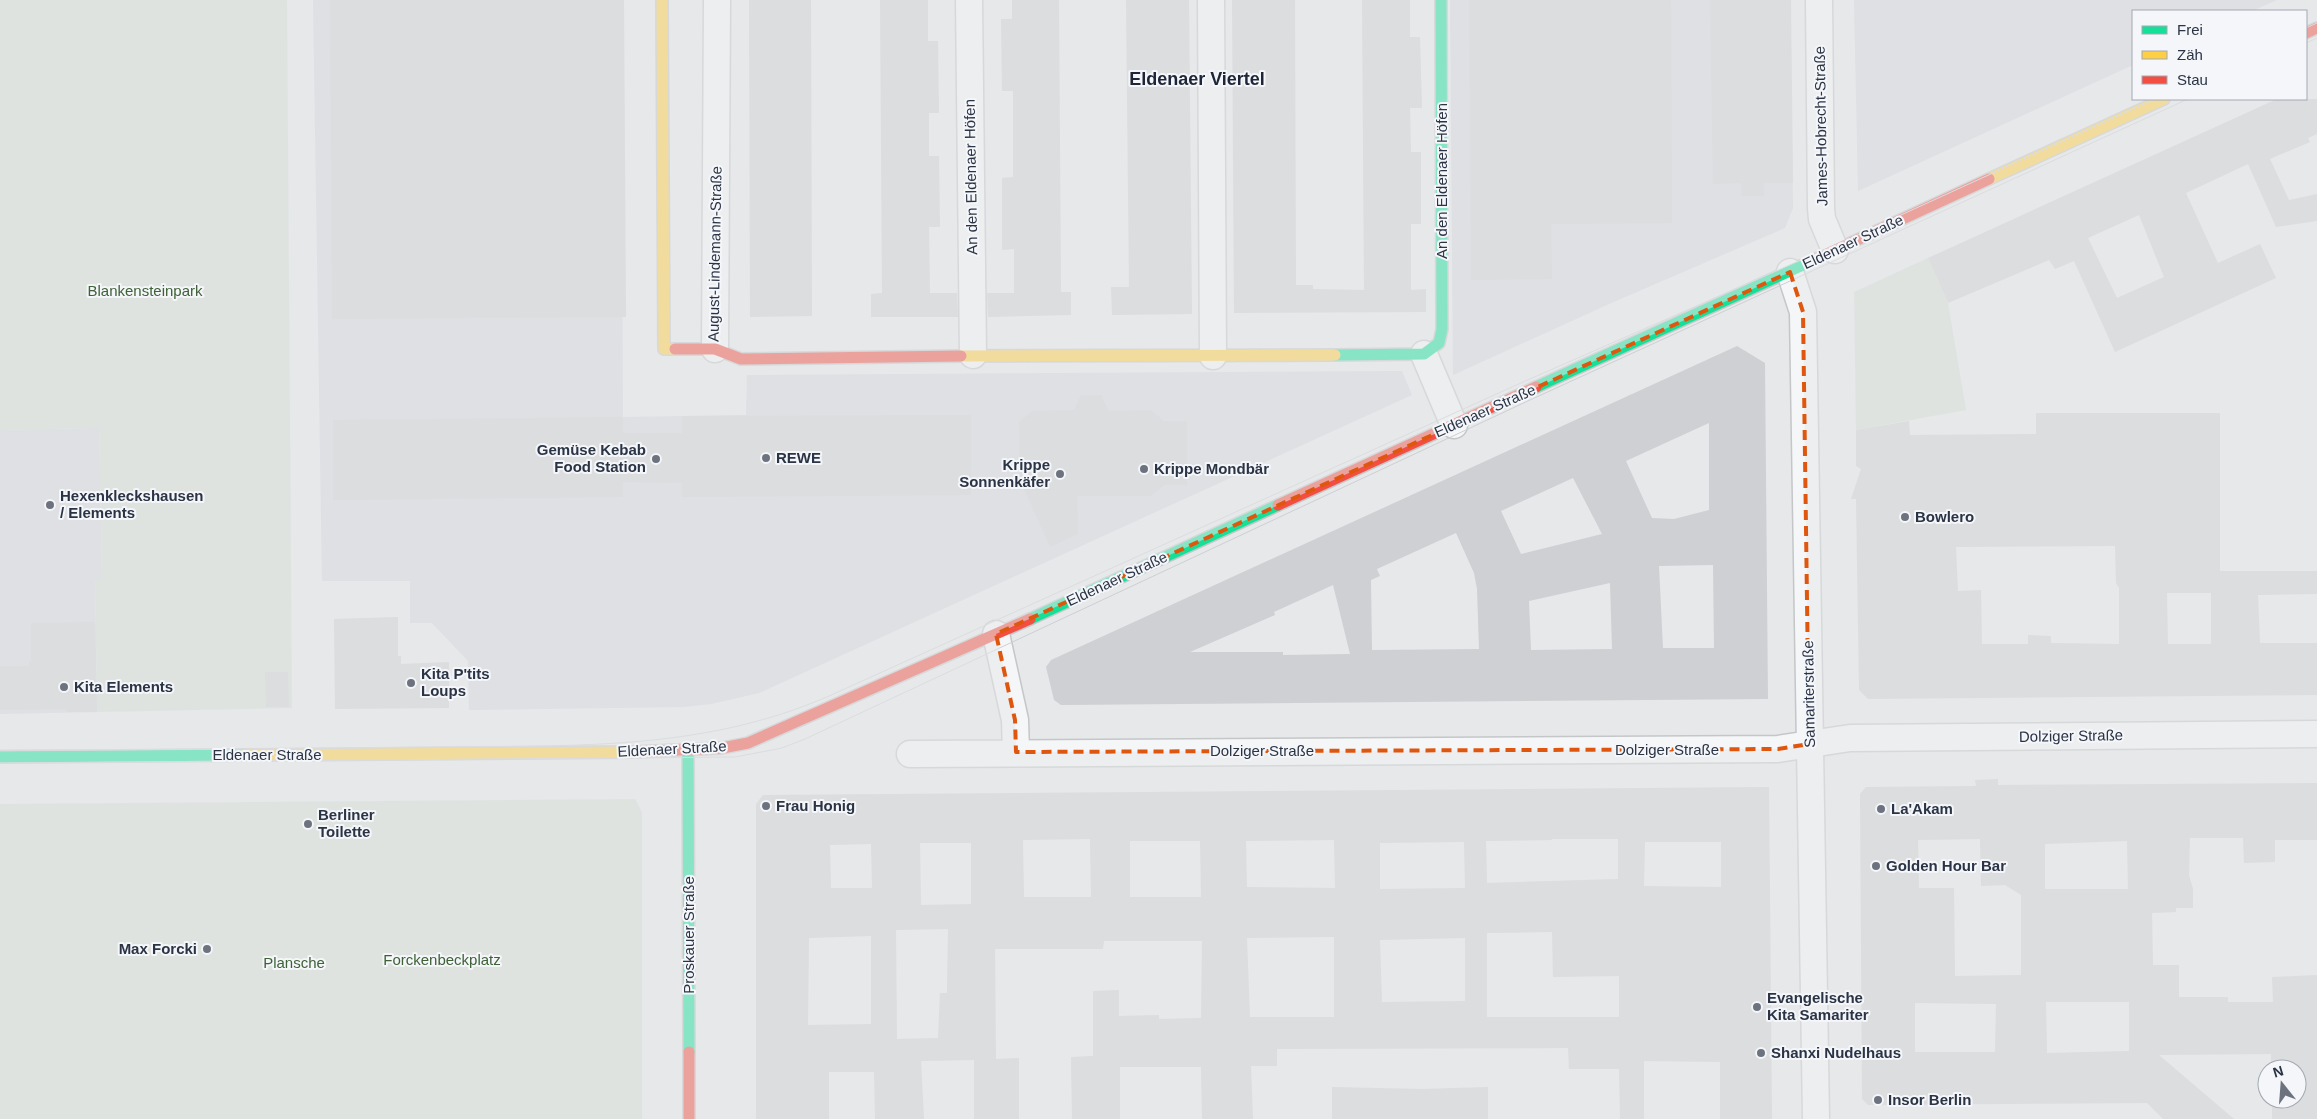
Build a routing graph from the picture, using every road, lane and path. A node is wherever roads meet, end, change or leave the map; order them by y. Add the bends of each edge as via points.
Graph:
1 (662, 0) edge
2 (717, 0) edge
3 (969, 0) edge
4 (1211, 0) edge
5 (1441, 0) edge
6 (1819, 0) edge
7 (2162, 100) edge
8 (1835, 250) junction
9 (1790, 272) junction
10 (715, 349) junction
11 (1424, 354) junction
12 (973, 355) junction
13 (1213, 356) junction
14 (1454, 425) junction
15 (996, 634) junction
16 (2317, 734) edge
17 (1809, 744) junction
18 (688, 751) junction
19 (1016, 752) junction
20 (910, 754) dead end
21 (0, 757) edge
22 (689, 1119) edge
23 (1816, 1119) edge

1 - 10 street, August-Lindemann-Straße via 664,349
2 - 10 street, August-Lindemann-Straße
3 - 12 street, An den Eldenaer Höfen
4 - 13 street
5 - 11 street, An den Eldenaer Höfen via 1442,329 1439,343
6 - 8 street, James-Hobrecht-Straße via 1821,208 1822,219
7 - 8 street, Eldenaer Straße
8 - 9 street, Eldenaer Straße
9 - 14 street, Eldenaer Straße
9 - 17 street, Samariterstraße via 1803,312
10 - 12 street via 741,360
11 - 13 street
11 - 14 street
12 - 13 street
14 - 15 street, Eldenaer Straße
15 - 18 street, Eldenaer Straße via 748,743
15 - 19 street via 1016,720
16 - 17 street, Dolziger Straße via 1850,738
17 - 19 street, Dolziger Straße via 1778,749
17 - 23 street, Samariterstraße
18 - 21 street, Eldenaer Straße
18 - 22 street, Proskauer Straße
19 - 20 street, Dolziger Straße

